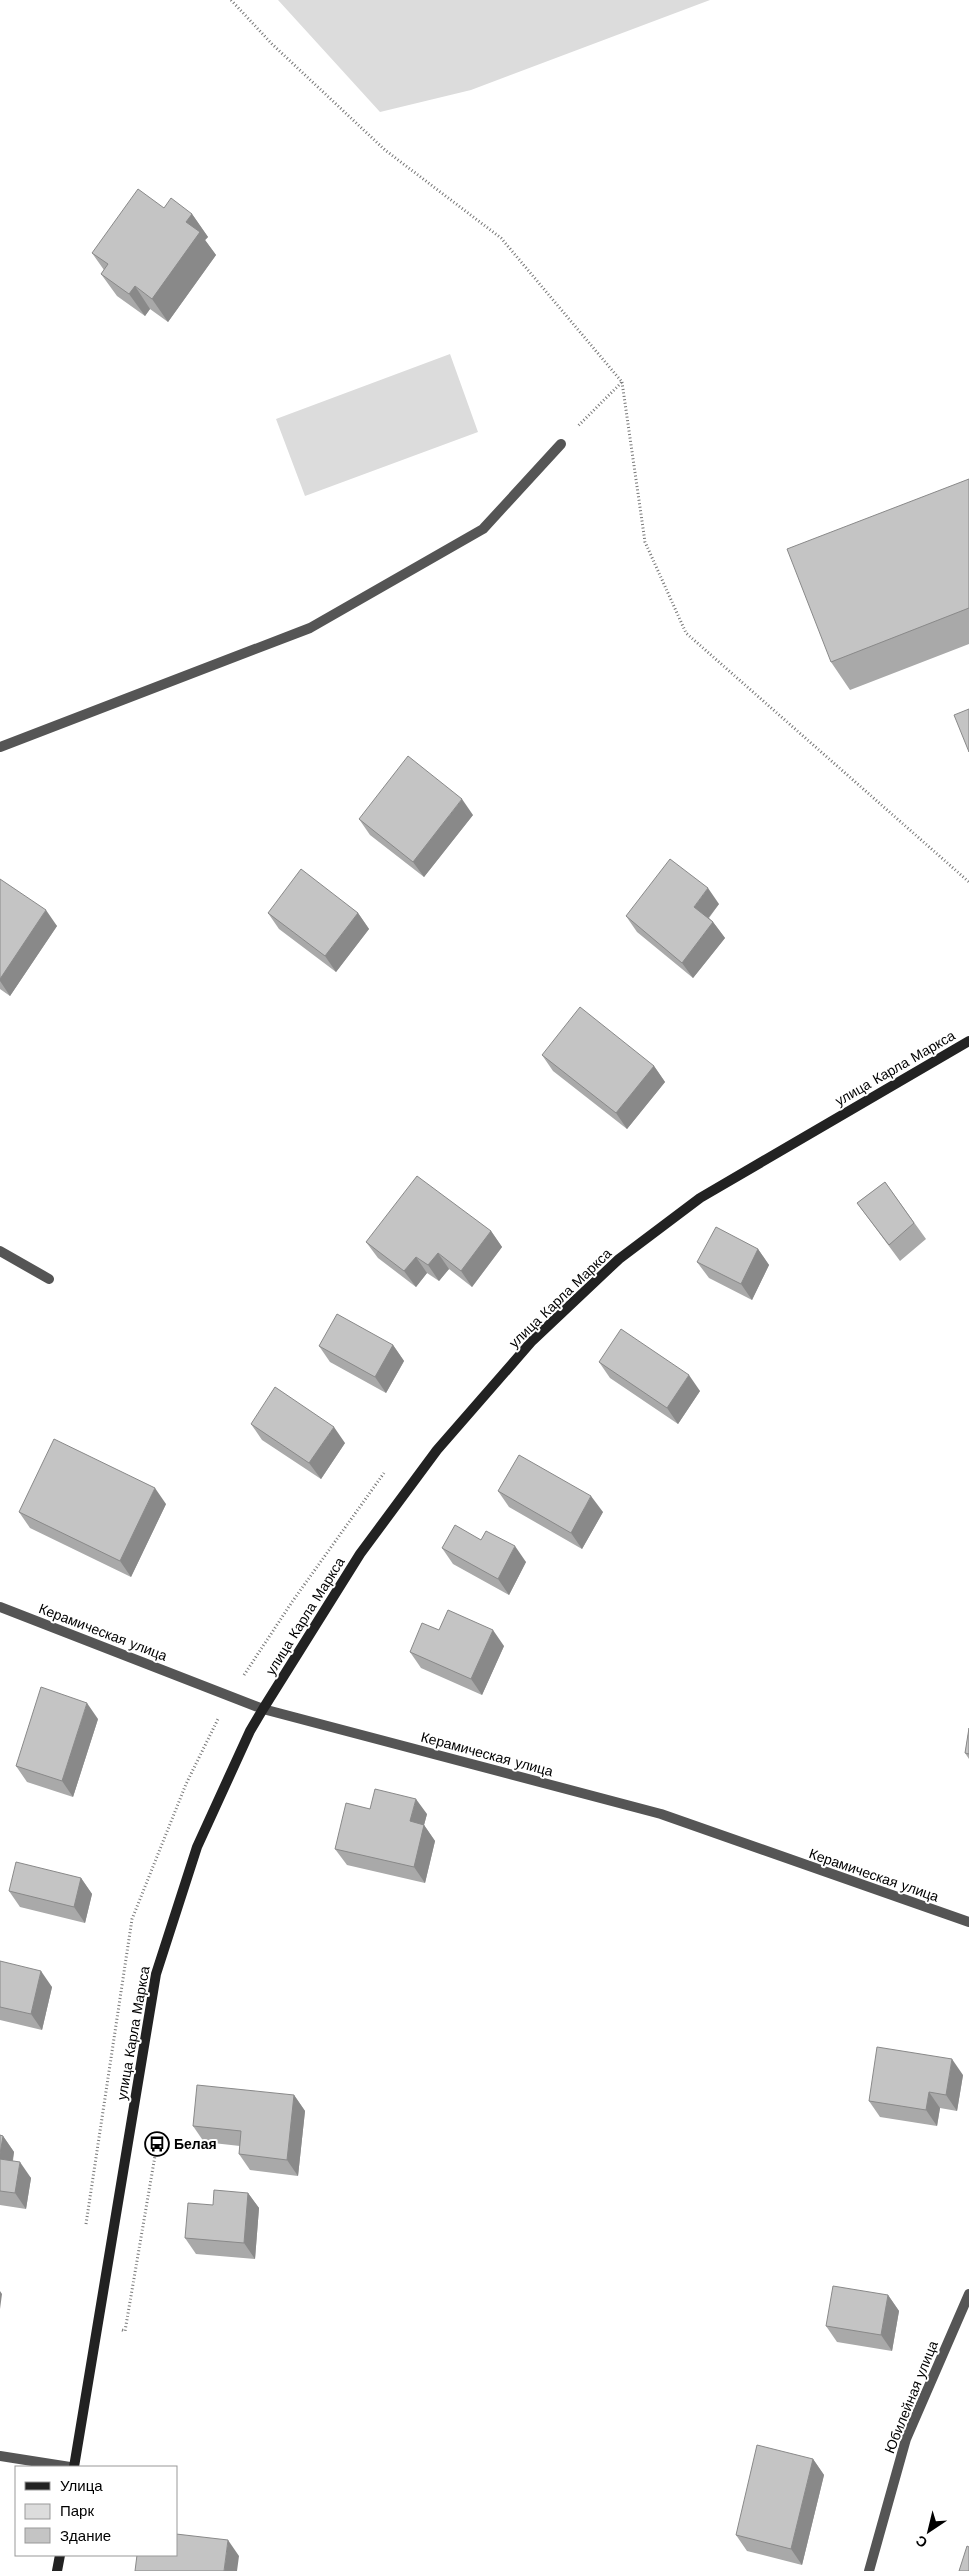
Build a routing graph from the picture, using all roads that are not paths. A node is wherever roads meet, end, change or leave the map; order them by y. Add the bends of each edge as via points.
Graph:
1 (561, 444) road end
2 (0, 747) edge
3 (969, 1041) edge
4 (0, 1251) edge
5 (50, 1278) dead end
6 (0, 1607) edge
7 (263, 1710) junction
8 (969, 1922) edge
9 (969, 2294) edge
10 (0, 2456) edge
11 (65, 2466) edge
12 (72, 2466) edge
13 (60, 2556) edge
14 (57, 2571) edge
15 (869, 2571) edge

1 - 2 street via 483,529 310,628
3 - 7 main road, улица Карла Маркса via 700,1198 619,1259 554,1320 437,1450 360,1554
4 - 5 street
6 - 7 street, Керамическая улица
7 - 8 street, Керамическая улица via 661,1814
7 - 12 main road, улица Карла Маркса via 250,1731 197,1847 156,1974
9 - 15 street, Юбилейная улица via 906,2439
10 - 11 street
13 - 14 main road

